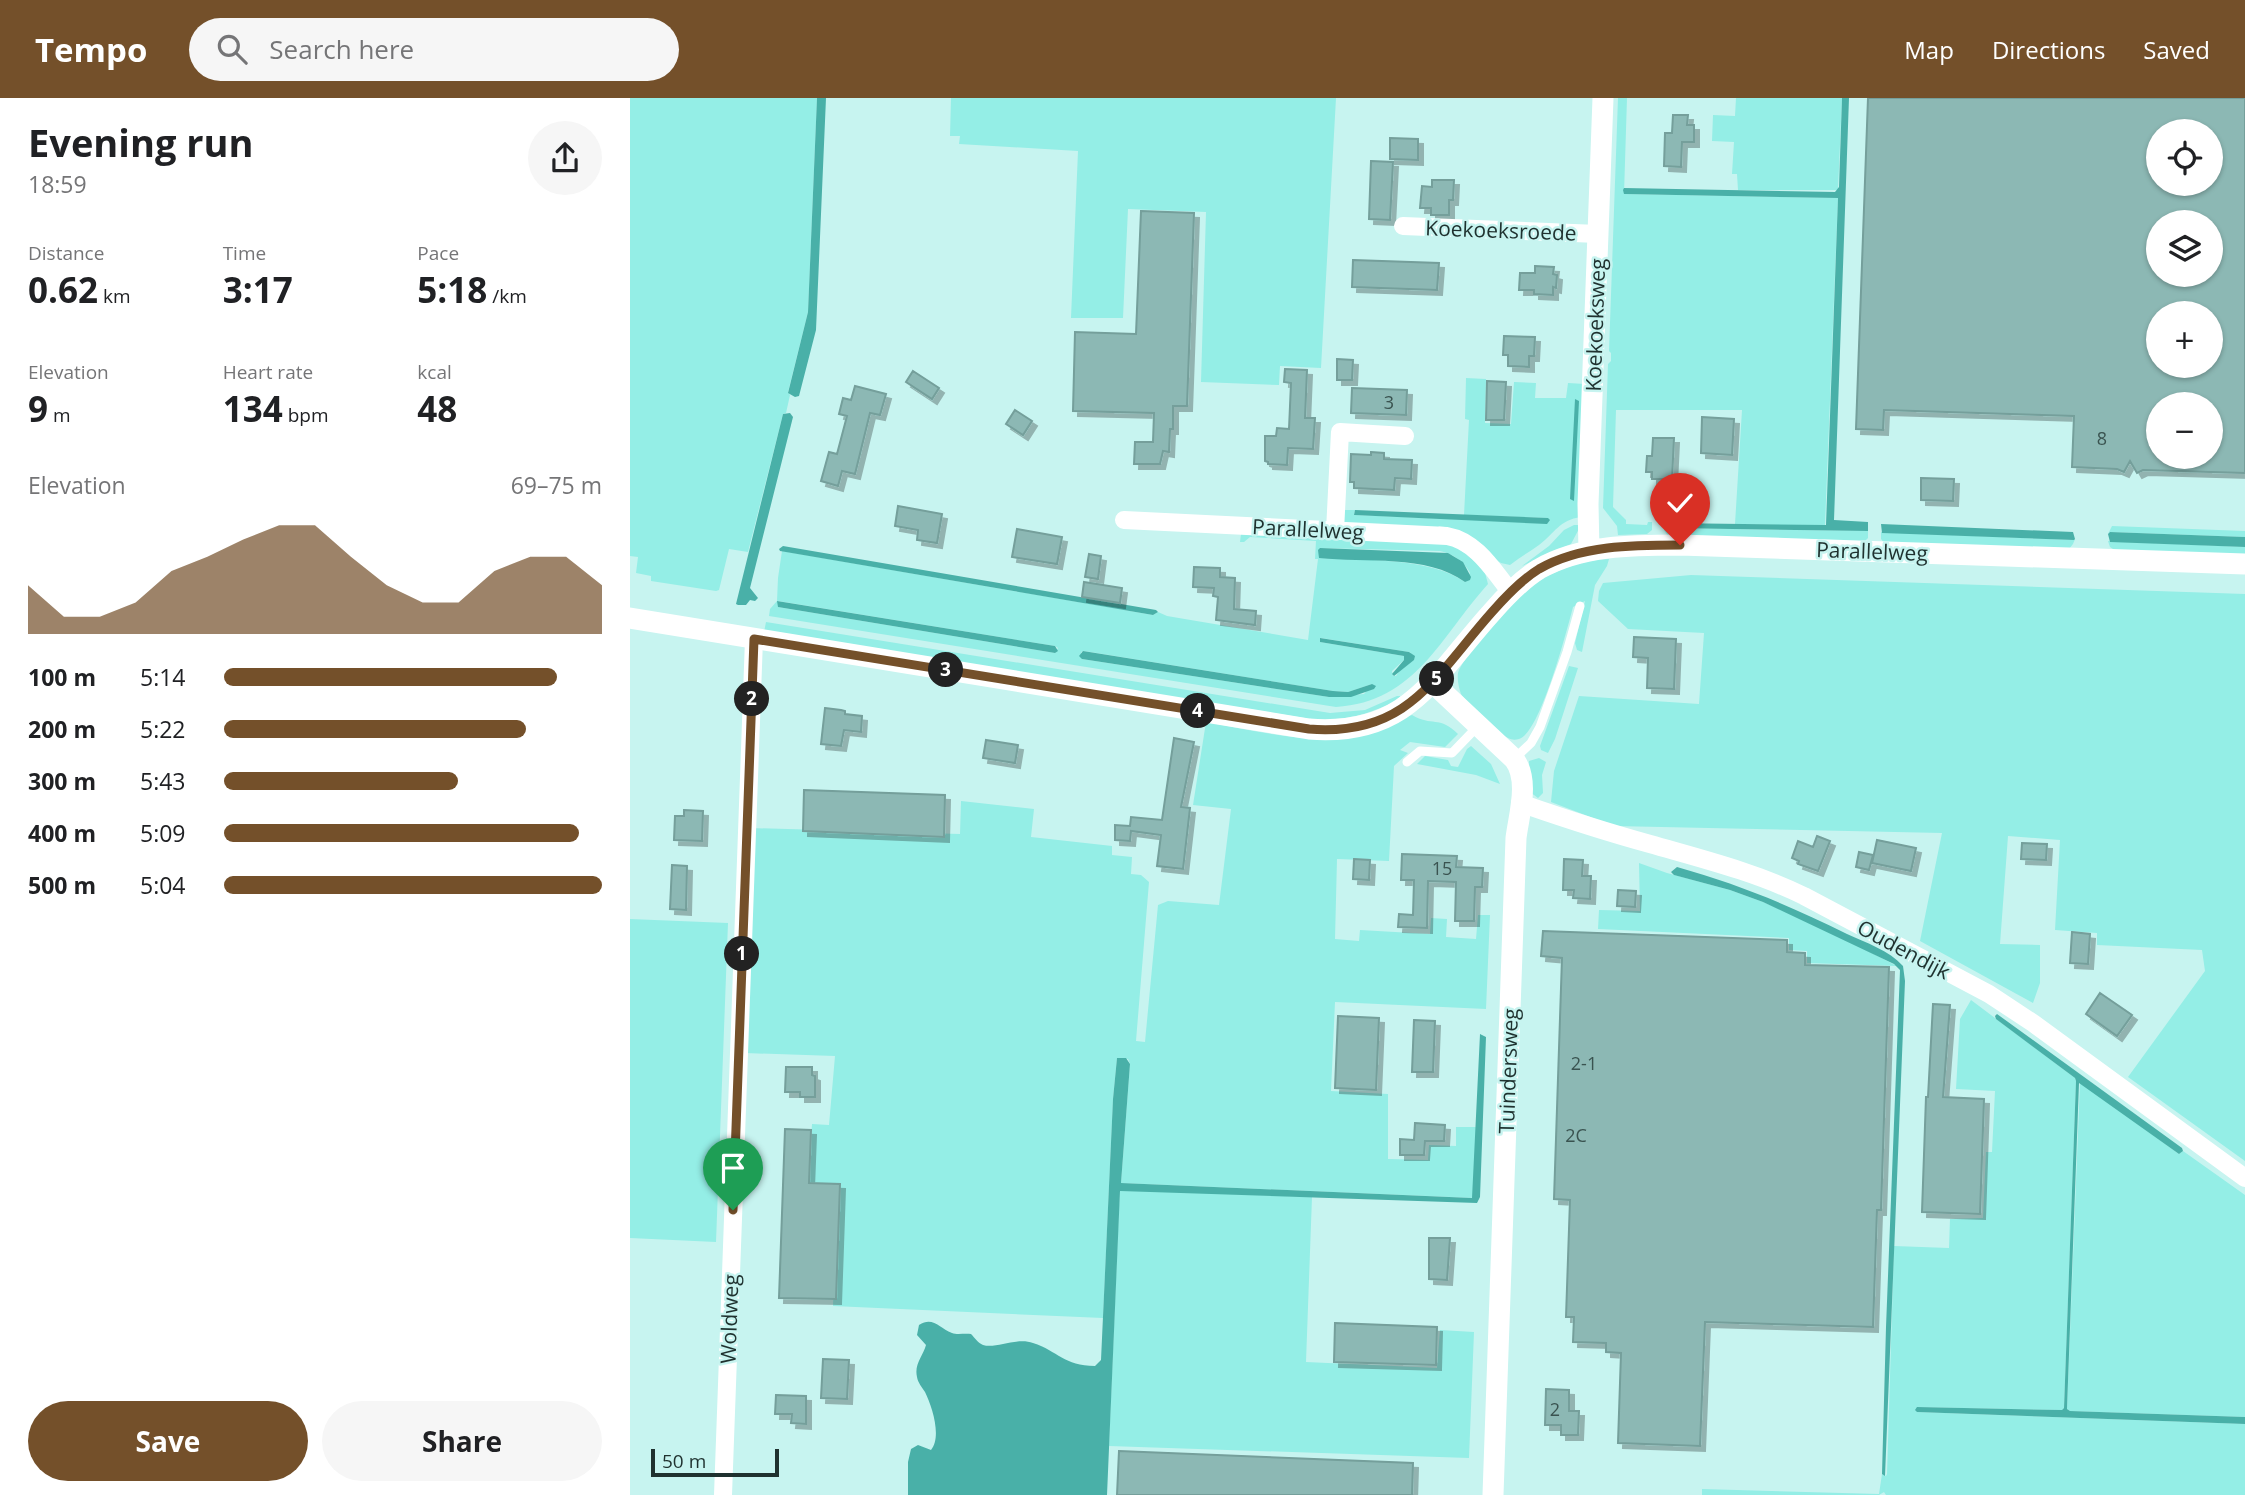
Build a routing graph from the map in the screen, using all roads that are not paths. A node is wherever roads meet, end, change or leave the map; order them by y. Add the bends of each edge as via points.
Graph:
1 (1603, 98) edge
2 (1403, 226) dead end
3 (1598, 234) junction
4 (1405, 436) dead end
5 (1124, 520) dead end
6 (1335, 531) junction
7 (1589, 551) junction
8 (2245, 564) edge
9 (1510, 591) junction
10 (1580, 607) dead end
11 (630, 618) edge
12 (754, 639) junction
13 (1433, 683) junction
14 (1479, 725) junction
15 (1514, 759) junction
16 (1407, 762) dead end
17 (1520, 803) junction
18 (2245, 1178) edge
19 (723, 1495) edge
20 (1493, 1495) edge

1 - 3 street, Koekoeksweg
2 - 3 street, Koekoeksroede
3 - 7 street, Koekoeksweg
4 - 6 street via 1340,432
5 - 6 street, Parallelweg
6 - 9 street, Parallelweg via 1459,538 1474,548
7 - 8 street, Parallelweg via 1680,545
7 - 9 street, Parallelweg via 1539,569
9 - 13 street, Parallelweg
10 - 15 lane via 1540,727
11 - 12 street
12 - 13 street via 1322,730 1377,721 1409,705
12 - 19 street, Woldweg
13 - 14 street
14 - 15 street
14 - 16 lane via 1452,753 1420,751
15 - 17 street, Tuindersweg via 1521,774
17 - 18 street, Oudendijk via 1733,868 1804,896 1989,994
17 - 20 street, Tuindersweg

